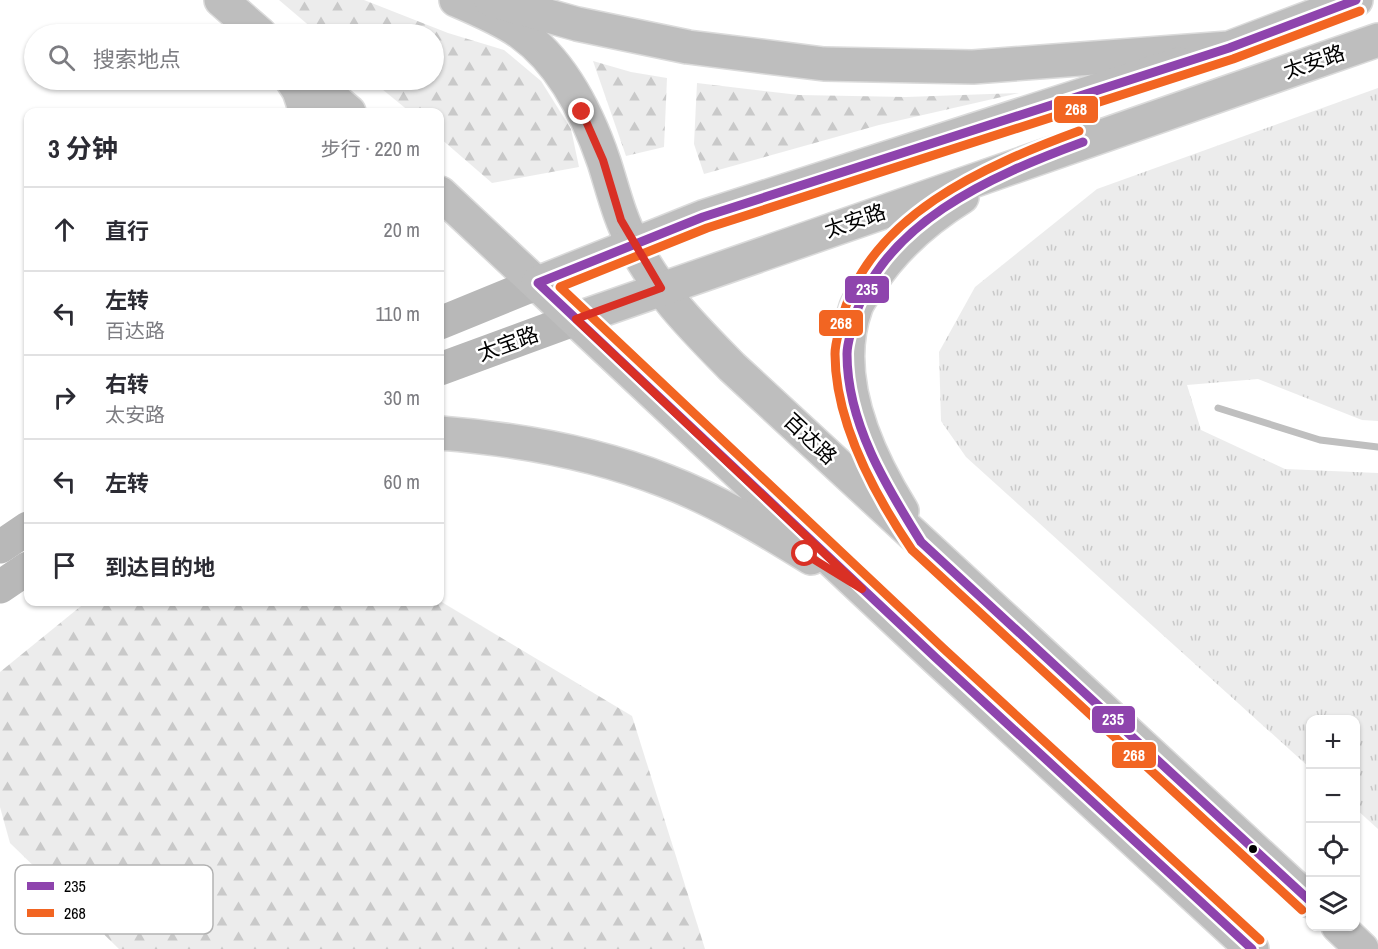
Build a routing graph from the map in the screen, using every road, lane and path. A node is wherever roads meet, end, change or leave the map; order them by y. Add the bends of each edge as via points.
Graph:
1 (221, 0) edge
2 (456, 0) edge
3 (491, 0) edge
4 (1356, 0) edge
5 (249, 24) edge
6 (1378, 40) edge
7 (1229, 48) junction
8 (298, 90) edge
9 (323, 90) edge
10 (305, 108) edge
11 (344, 108) edge
12 (1050, 154) junction
13 (444, 197) edge
14 (633, 245) junction
15 (538, 283) junction
16 (661, 288) junction
17 (576, 319) junction
18 (444, 321) edge
19 (444, 368) edge
20 (444, 433) edge
21 (24, 531) edge
22 (921, 542) junction
23 (0, 547) edge
24 (24, 571) edge
25 (0, 587) edge
26 (862, 589) junction
27 (1306, 896) edge
28 (1342, 931) edge
29 (1252, 949) edge
30 (1362, 949) edge

1 - 5 main road
2 - 14 main road, 百达路 via 521,33 559,68 595,141
3 - 7 main road, 太安路 via 577,24 684,46 824,64 973,67
4 - 7 main road, 太安路
6 - 12 main road, 太安路
7 - 14 main road via 703,218
8 - 10 main road
9 - 11 main road
12 - 16 main road, 太安路
12 - 22 main road via 977,187 928,219 885,261 856,307 846,351 851,391 863,435 886,486
13 - 15 main road
14 - 15 main road
14 - 16 main road, 百达路
15 - 17 main road
15 - 18 main road
16 - 17 main road, 太安路
16 - 22 main road, 百达路 via 677,312 732,367
17 - 19 main road, 太宝路
17 - 26 main road
20 - 26 main road via 500,437 585,454 667,481 738,516
21 - 23 main road
22 - 27 main road, 百达路
24 - 25 main road
26 - 29 main road
28 - 30 main road

